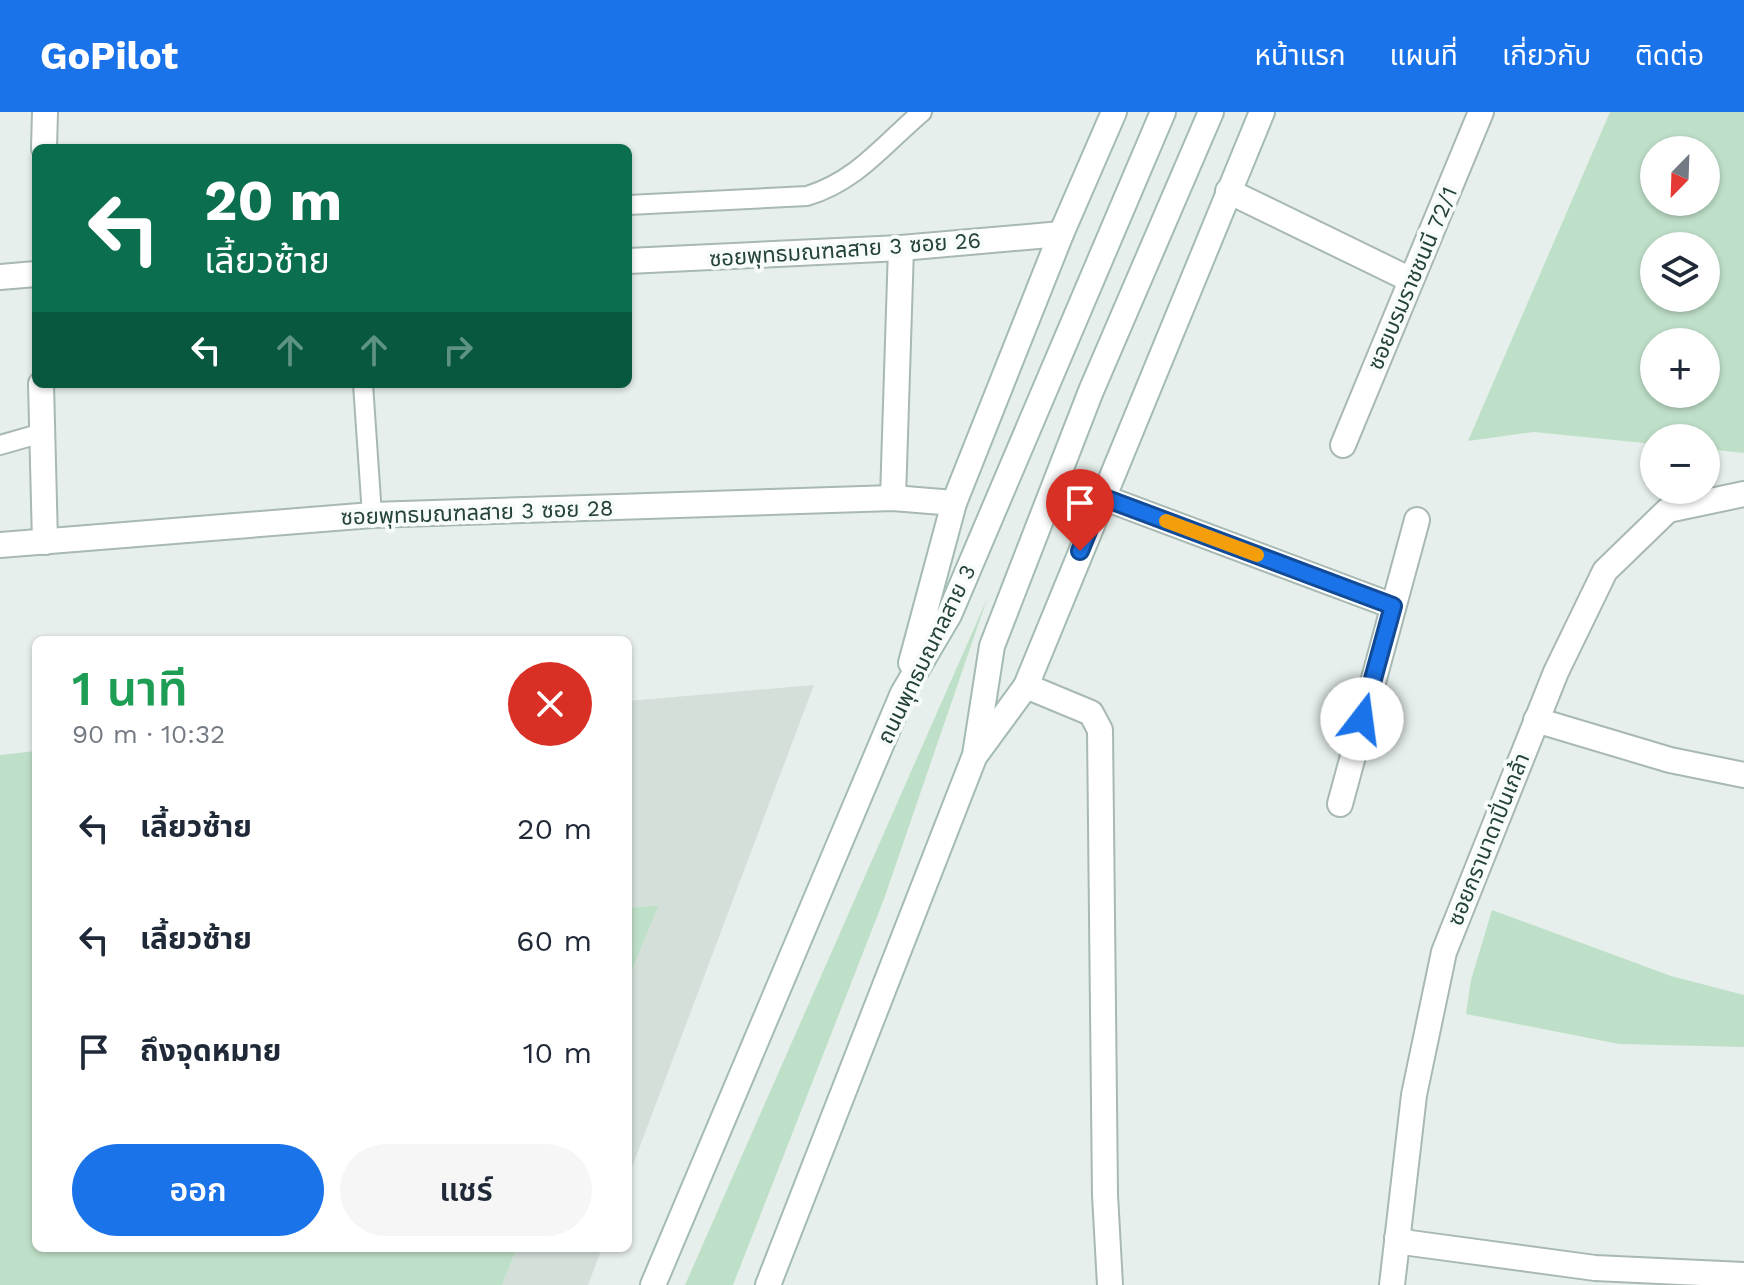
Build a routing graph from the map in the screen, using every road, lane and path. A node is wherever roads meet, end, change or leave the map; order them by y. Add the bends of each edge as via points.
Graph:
1 (45, 112) edge
2 (922, 112) edge
3 (1114, 112) edge
4 (1163, 112) edge
5 (1211, 112) edge
6 (1262, 112) edge
7 (1481, 112) edge
8 (44, 144) edge
9 (1228, 191) junction
10 (632, 205) edge
11 (1061, 234) junction
12 (901, 248) junction
13 (632, 261) edge
14 (32, 274) edge
15 (0, 277) edge
16 (1411, 280) junction
17 (41, 388) edge
18 (363, 388) edge
19 (42, 433) junction
20 (0, 445) edge
21 (1343, 445) dead end
22 (1744, 494) edge
23 (1102, 497) junction
24 (893, 498) junction
25 (954, 503) junction
26 (372, 515) junction
27 (1417, 520) dead end
28 (45, 542) junction
29 (0, 545) edge
30 (1393, 606) junction
31 (1026, 686) junction
32 (903, 693) junction
33 (1536, 720) junction
34 (975, 755) junction
35 (1744, 775) edge
36 (1340, 804) dead end
37 (1397, 1238) junction
38 (1744, 1275) edge
39 (653, 1285) edge
40 (768, 1285) edge
41 (1110, 1285) edge
42 (1392, 1285) edge

1 - 8 street
2 - 10 lane via 865,167 807,196
3 - 11 street
4 - 32 street, ถนนพุทธมณฑลสาย 3 via 949,615
5 - 34 street via 1091,391 992,646
6 - 9 street
7 - 16 street, ซอยบรมราชชนนี 72/1
9 - 16 street
9 - 23 street
11 - 12 street, ซอยพุทธมณฑลสาย 3 ซอย 26
11 - 25 street
12 - 13 street, ซอยพุทธมณฑลสาย 3 ซอย 26
12 - 24 street
14 - 15 street
16 - 21 street, ซอยบรมราชชนนี 72/1
17 - 19 street
18 - 26 lane
19 - 20 lane
19 - 28 street
22 - 33 street, ซอยกรานาดาปิ่นเกล้า via 1668,510 1605,571
23 - 30 street
23 - 31 street
24 - 25 street, ซอยพุทธมณฑลสาย 3 ซอย 28
24 - 26 street, ซอยพุทธมณฑลสาย 3 ซอย 28
25 - 32 street
26 - 28 street, ซอยพุทธมณฑลสาย 3 ซอย 28
27 - 30 street
28 - 29 street, ซอยพุทธมณฑลสาย 3 ซอย 28
30 - 36 street
31 - 34 street
31 - 41 street via 1091,713 1100,730
32 - 39 street, ถนนพุทธมณฑลสาย 3
33 - 35 street via 1670,760
33 - 37 street, ซอยกรานาดาปิ่นเกล้า via 1444,952 1414,1095
34 - 40 street
37 - 38 street via 1595,1268
37 - 42 street, ซอยกรานาดาปิ่นเกล้า

